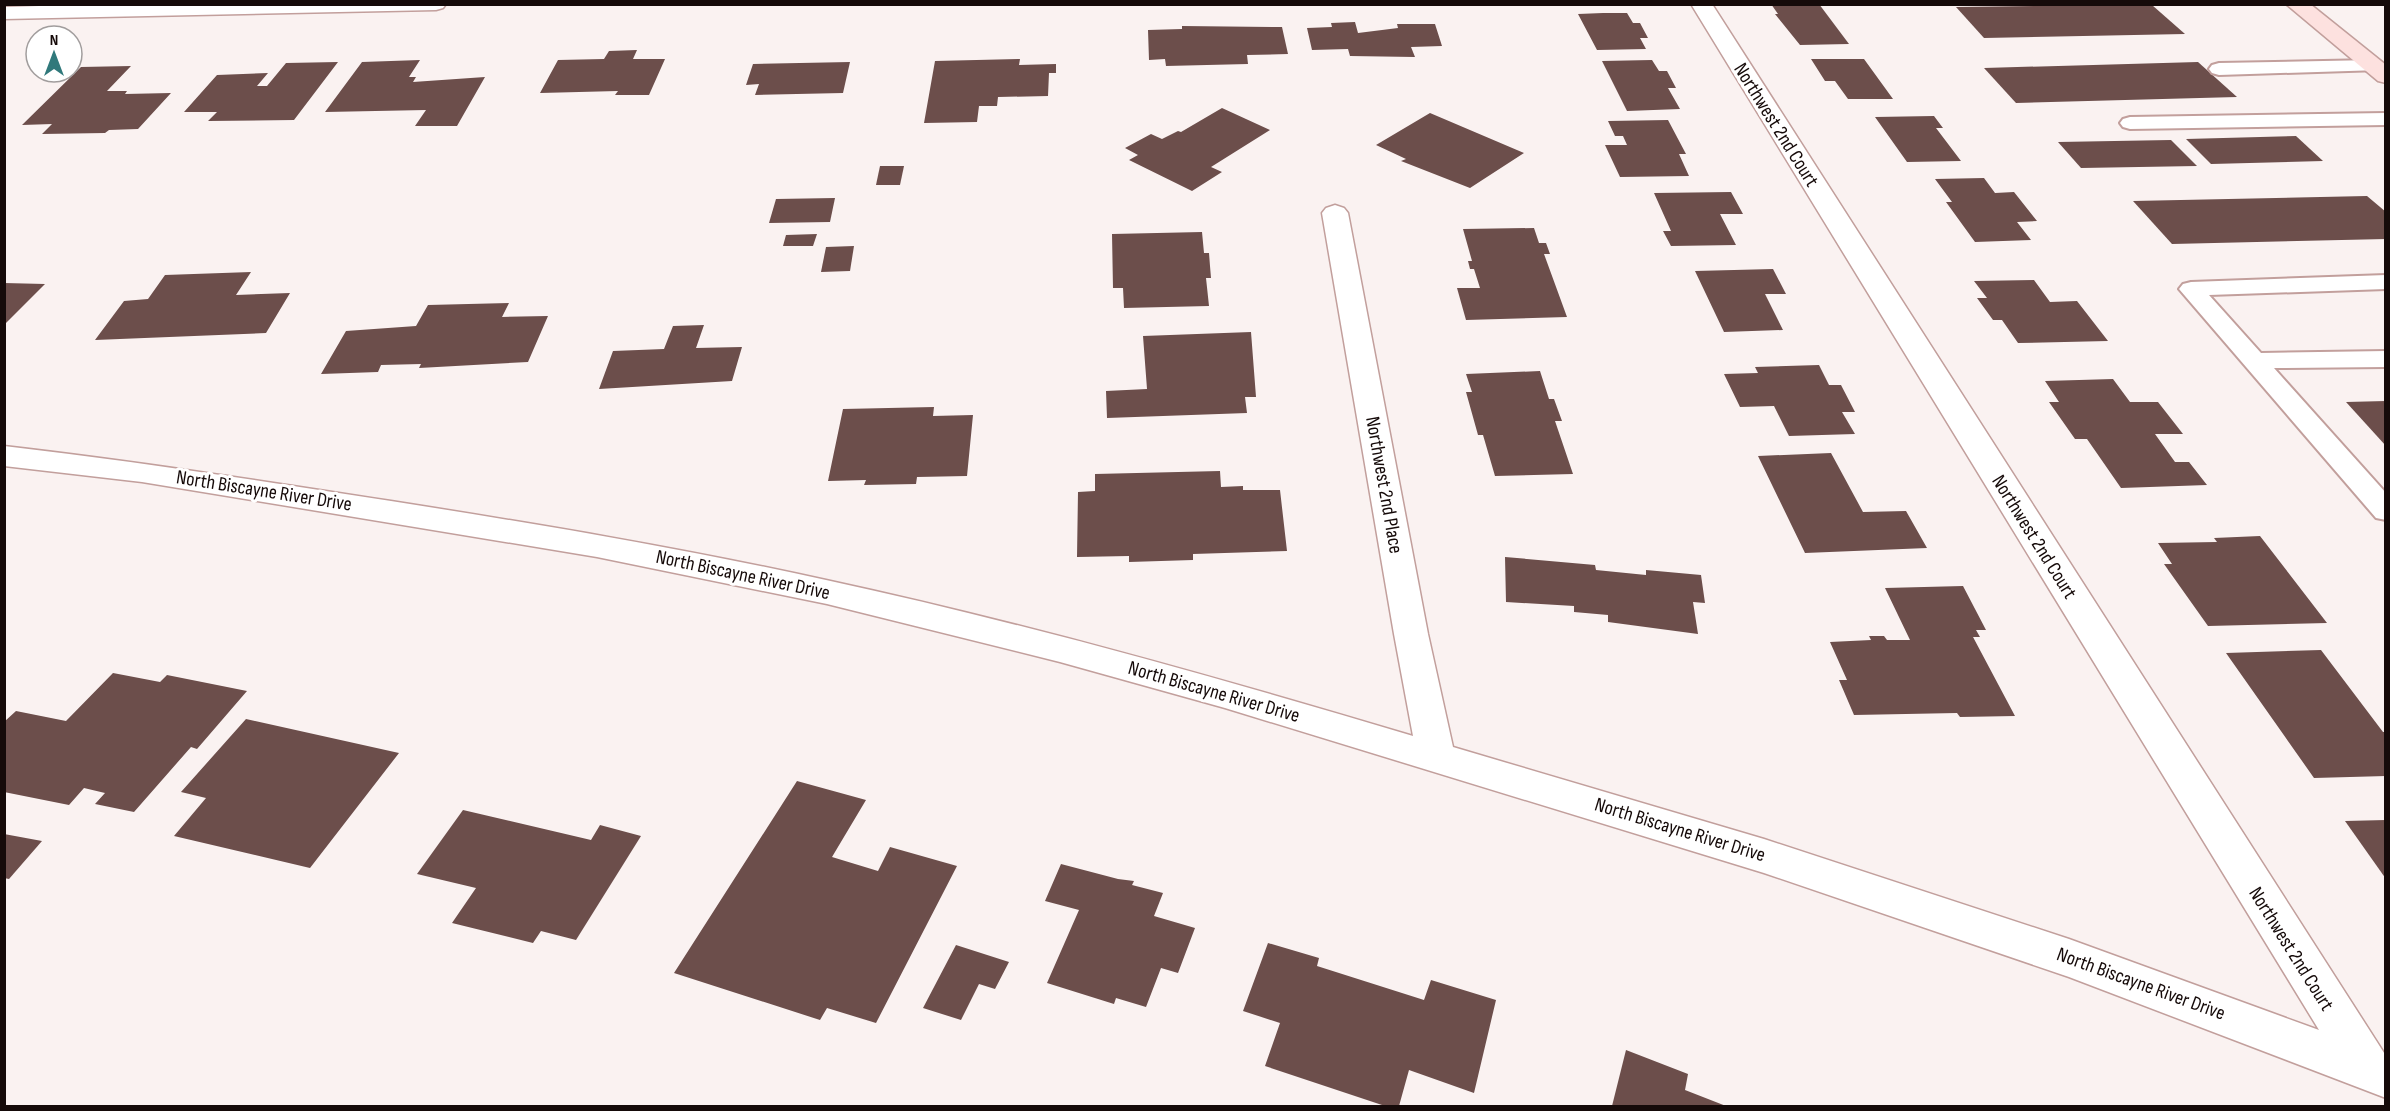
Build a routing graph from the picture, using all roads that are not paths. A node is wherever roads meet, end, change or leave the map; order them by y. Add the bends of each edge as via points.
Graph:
1 (436, 4) edge
2 (1701, 4) edge
3 (2295, 4) edge
4 (47, 8) edge
5 (4, 13) edge
6 (2378, 66) edge
7 (2219, 69) dead end
8 (2385, 119) edge
9 (2130, 123) dead end
10 (1335, 213) dead end
11 (2385, 282) edge
12 (2385, 359) edge
13 (2254, 361) junction
14 (4, 456) edge
15 (2385, 511) edge
16 (1436, 756) junction
17 (2376, 1073) edge

1 - 4 street
2 - 17 street, Northwest 2nd Court
3 - 6 street
4 - 5 street
6 - 7 lane
8 - 9 lane
10 - 16 street, Northwest 2nd Place
11 - 13 lane via 2191,289
12 - 13 lane
13 - 15 lane
14 - 16 street, North Biscayne River Drive via 142,472 373,507 749,575 1060,649
16 - 17 street, North Biscayne River Drive via 1922,907

